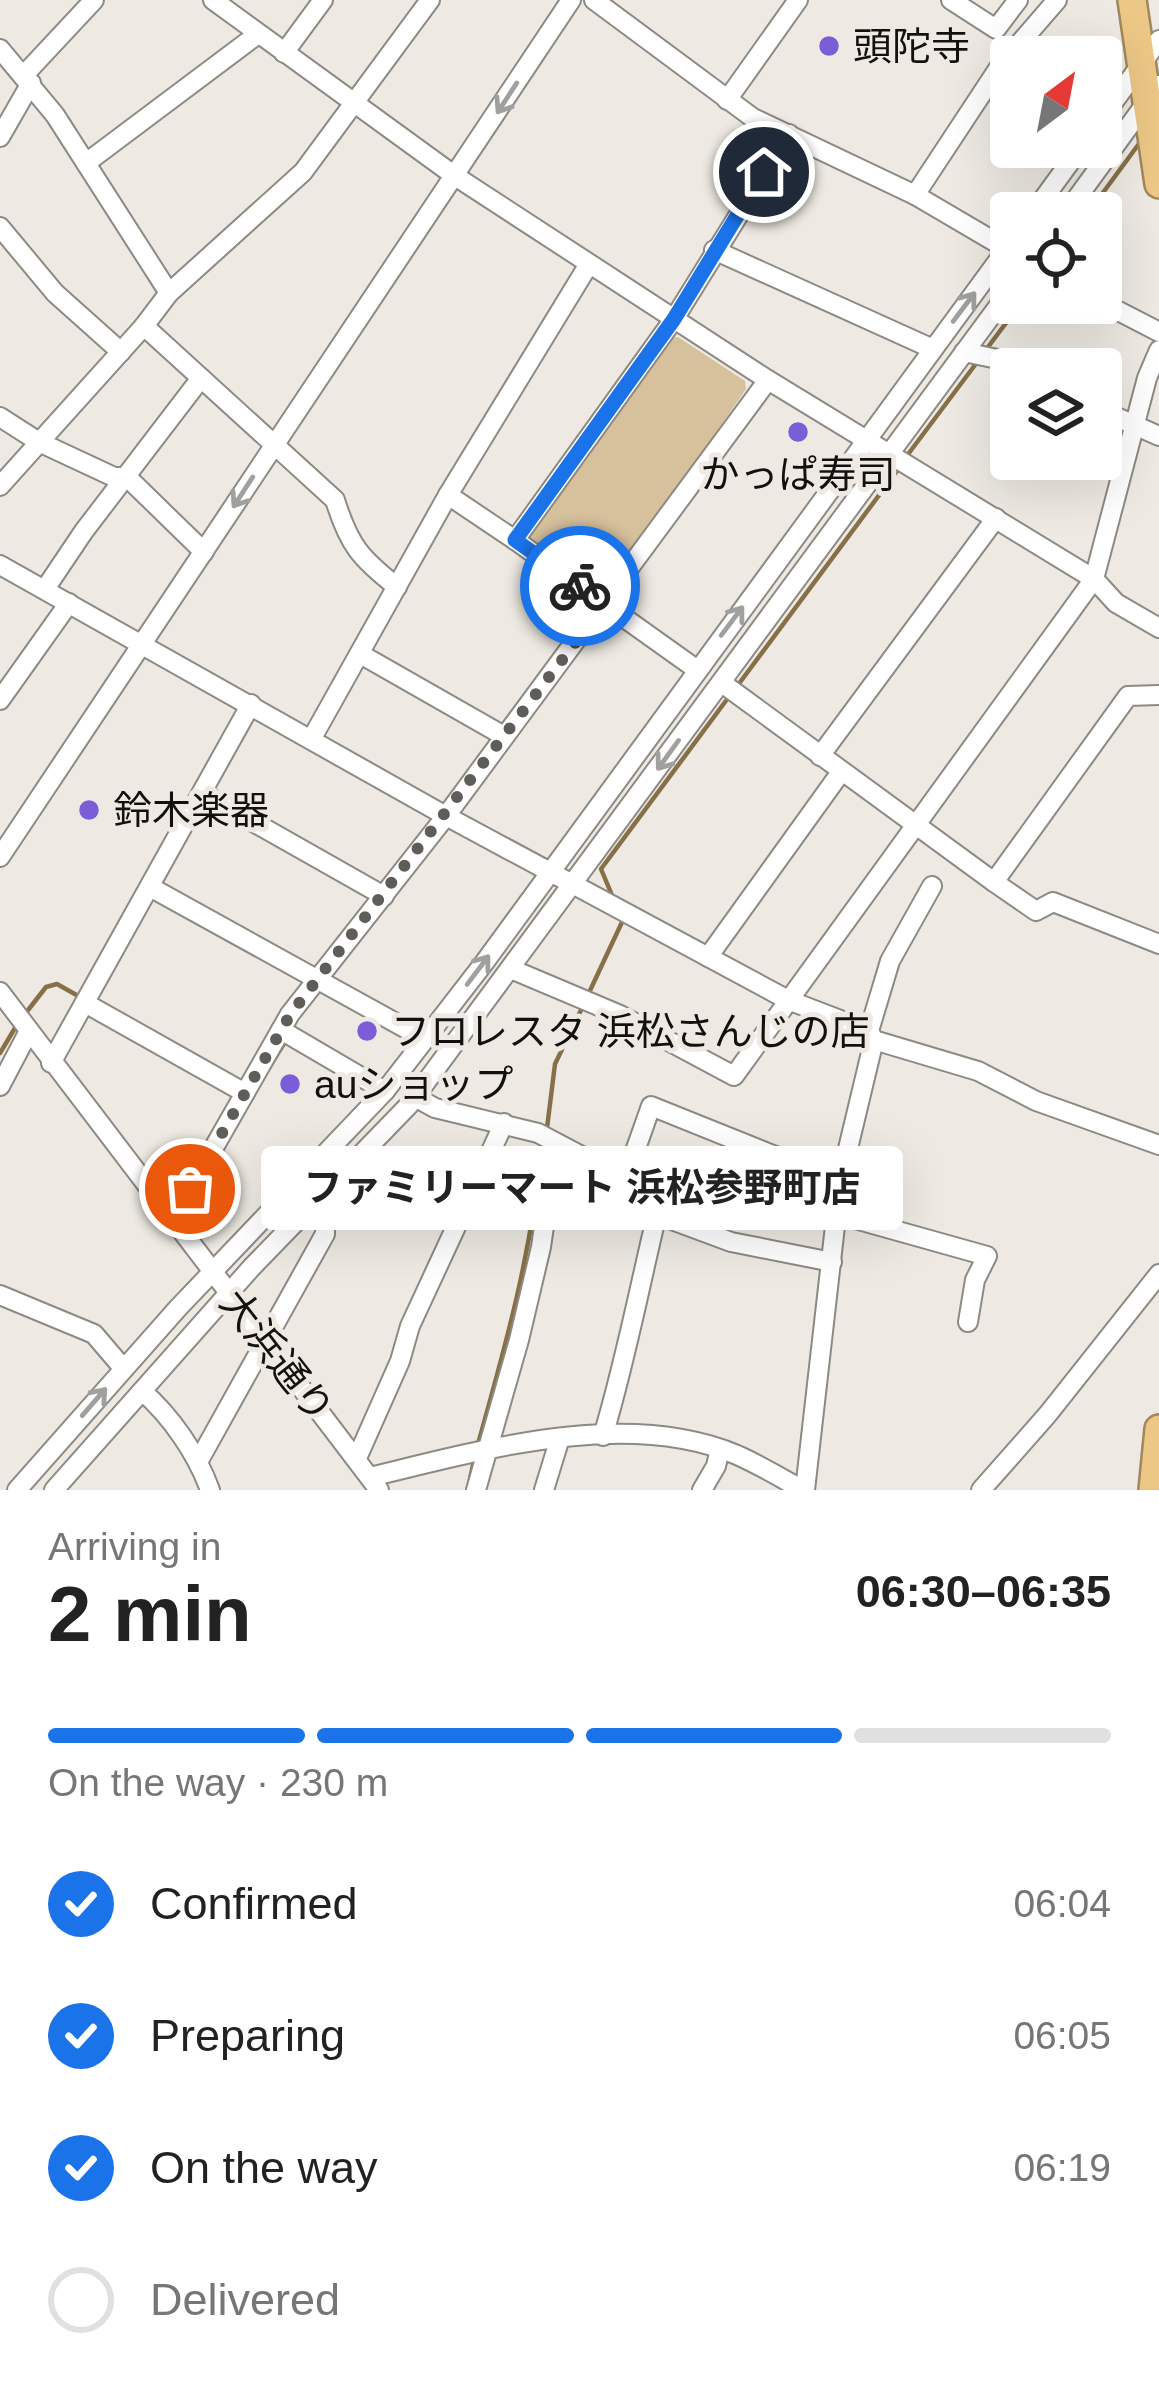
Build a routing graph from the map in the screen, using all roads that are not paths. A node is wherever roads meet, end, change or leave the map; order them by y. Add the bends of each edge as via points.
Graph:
1 (94, 0) edge
2 (213, 0) edge
3 (323, 0) edge
4 (430, 0) edge
5 (571, 0) edge
6 (594, 0) edge
7 (798, 0) edge
8 (951, 0) edge
9 (1018, 0) edge
10 (1057, 0) edge
11 (1132, 0) edge
12 (258, 34) junction
13 (1159, 40) edge
14 (0, 49) edge
15 (284, 52) junction
16 (27, 79) junction
17 (1148, 84) edge
18 (727, 100) junction
19 (355, 103) junction
20 (1122, 103) edge
21 (789, 134) junction
22 (0, 137) edge
23 (86, 163) junction
24 (455, 176) junction
25 (1159, 184) edge
26 (1079, 192) edge
27 (915, 195) junction
28 (0, 227) edge
29 (990, 236) edge
30 (714, 250) junction
31 (589, 264) junction
32 (990, 272) edge
33 (169, 293) junction
34 (1122, 313) edge
35 (990, 317) edge
36 (674, 319) junction
37 (144, 326) junction
38 (1159, 332) edge
39 (933, 349) junction
40 (1159, 350) edge
41 (121, 352) junction
42 (964, 352) junction
43 (990, 357) edge
44 (201, 378) junction
45 (768, 380) junction
46 (0, 417) edge
47 (1122, 419) edge
48 (1135, 425) junction
49 (1159, 436) edge
50 (868, 441) junction
51 (39, 442) junction
52 (274, 444) junction
53 (890, 453) junction
54 (127, 477) junction
55 (0, 486) edge
56 (448, 495) junction
57 (996, 518) junction
58 (515, 540) junction
59 (204, 552) junction
60 (0, 565) edge
61 (1094, 579) junction
62 (397, 587) junction
63 (45, 589) junction
64 (69, 603) junction
65 (605, 604) junction
66 (1159, 628) edge
67 (142, 644) junction
68 (362, 655) junction
69 (696, 670) junction
70 (722, 683) junction
71 (1159, 695) edge
72 (0, 700) edge
73 (251, 704) junction
74 (504, 736) junction
75 (312, 738) junction
76 (820, 756) junction
77 (841, 772) junction
78 (202, 793) junction
79 (446, 816) junction
80 (915, 826) junction
81 (0, 857) edge
82 (549, 871) junction
83 (994, 882) junction
84 (574, 883) junction
85 (932, 886) dead end
86 (150, 887) junction
87 (384, 896) junction
88 (1159, 944) edge
89 (708, 957) junction
90 (511, 969) junction
91 (316, 981) junction
92 (0, 992) edge
93 (788, 1000) junction
94 (85, 1003) junction
95 (281, 1030) junction
96 (28, 1031) junction
97 (872, 1035) junction
98 (425, 1039) junction
99 (52, 1063) junction
100 (0, 1086) edge
101 (385, 1091) junction
102 (245, 1093) junction
103 (415, 1097) junction
104 (504, 1123) junction
105 (556, 1144) junction
106 (1159, 1145) edge
107 (840, 1182) junction
108 (620, 1191) junction
109 (308, 1210) junction
110 (657, 1214) junction
111 (837, 1214) junction
112 (172, 1221) junction
113 (832, 1262) junction
114 (212, 1273) junction
115 (1159, 1274) edge
116 (0, 1295) edge
117 (228, 1295) junction
118 (968, 1322) dead end
119 (264, 1342) junction
120 (123, 1368) junction
121 (142, 1391) junction
122 (1159, 1429) edge
123 (604, 1436) junction
124 (560, 1438) junction
125 (485, 1449) junction
126 (720, 1449) junction
127 (357, 1458) junction
128 (198, 1462) junction
129 (0, 1484) edge
130 (374, 1485) edge
131 (15, 1490) edge
132 (55, 1490) edge
133 (210, 1490) edge
134 (476, 1490) edge
135 (544, 1490) edge
136 (702, 1490) edge
137 (804, 1490) edge
138 (981, 1490) edge
139 (1153, 1490) edge

1 - 16 street
2 - 12 street
3 - 15 street
4 - 19 street
5 -> 24 street
6 - 18 street
7 - 18 street
8 - 9 street via 996,29
10 - 27 street via 1000,67
11 - 17 highway
12 - 15 street
12 - 23 street
13 - 17 street
14 - 16 street
15 - 19 street
16 - 22 street
16 - 23 street
17 - 20 street
17 - 25 highway
17 - 26 street
18 - 21 street
19 - 24 street
19 - 33 street via 303,172
21 - 27 street
21 - 30 street
23 - 33 street
24 - 31 street
24 - 52 street
27 - 29 street
28 - 41 street via 55,293
30 - 36 street
30 - 39 street
31 - 36 street
31 - 56 street
39 -> 32 street
33 - 37 street
34 - 38 street
35 - 42 street
36 - 45 street
36 - 58 street
37 - 41 street
37 - 44 street
39 - 50 street
40 - 48 street
41 - 51 street
42 - 43 street
42 - 53 street
44 - 52 street
44 - 54 street
45 - 50 street
45 - 65 street
46 - 51 street
47 - 48 street
48 - 49 street
48 - 61 street
50 - 53 street
69 -> 50 street
51 - 54 street
51 - 55 street
52 -> 59 street
52 - 62 street via 334,500 355,550
53 - 57 street
53 - 70 street
54 - 59 street
54 - 63 street
56 - 58 street
56 - 62 street
57 - 61 street
57 - 76 street
58 - 65 street
59 - 67 street
60 - 63 street
61 - 66 street
61 - 80 street
62 - 68 street
63 - 64 street
64 - 67 street
64 - 72 street
65 - 69 street
65 - 74 street
67 - 73 street
67 - 81 street
68 - 74 street
68 - 75 street
69 - 82 street
70 - 76 street
70 -> 84 street
71 - 83 street via 1128,696
73 - 75 street
73 - 78 street
74 - 79 street
75 - 79 street
76 - 77 street
77 - 80 street
77 - 89 street
78 - 86 street
78 - 87 street
79 - 82 street
79 - 87 street
80 - 83 street
80 - 93 street
82 - 84 street
98 -> 82 street
83 - 88 street via 1036,911 1052,902
84 - 89 street
84 - 90 street
85 - 97 street via 890,961
86 - 91 street
86 - 94 street
87 - 91 street
89 - 93 street
90 - 93 street via 734,1076
90 - 103 street
91 - 95 street
91 - 98 street
92 - 96 street, 大浜通り
93 - 97 street
94 - 99 street
94 - 102 street
95 - 101 street
95 - 102 street
96 - 99 street, 大浜通り
96 - 100 street
97 - 106 street
97 - 107 street
98 - 101 street
99 - 112 street, 大浜通り
101 - 114 street
102 - 112 street
103 - 104 street
103 - 109 street
104 - 105 street
104 - 127 street
105 - 108 street via 610,1171
105 - 125 street via 520,1340
107 - 108 street via 651,1106
107 - 111 street
108 - 110 street via 626,1203
109 - 117 street
109 - 119 street via 325,1234
110 - 113 street via 730,1242
110 - 123 street
111 - 113 street
111 - 118 street via 987,1256
112 - 114 street, 大浜通り
113 - 137 street
114 - 117 street, 大浜通り
114 - 120 street
115 - 138 street
116 - 120 street via 94,1334
117 - 119 street, 大浜通り
117 - 121 street
119 - 127 street, 大浜通り
119 - 128 street
131 -> 120 street
121 - 128 street
121 - 132 street
122 - 139 highway
123 - 124 street
123 - 126 street via 653,1434
124 - 125 street
124 - 135 street
125 - 130 street
125 - 134 street
126 - 136 street
126 - 137 street
127 - 130 street, 大浜通り
128 - 133 street
129 - 131 street

